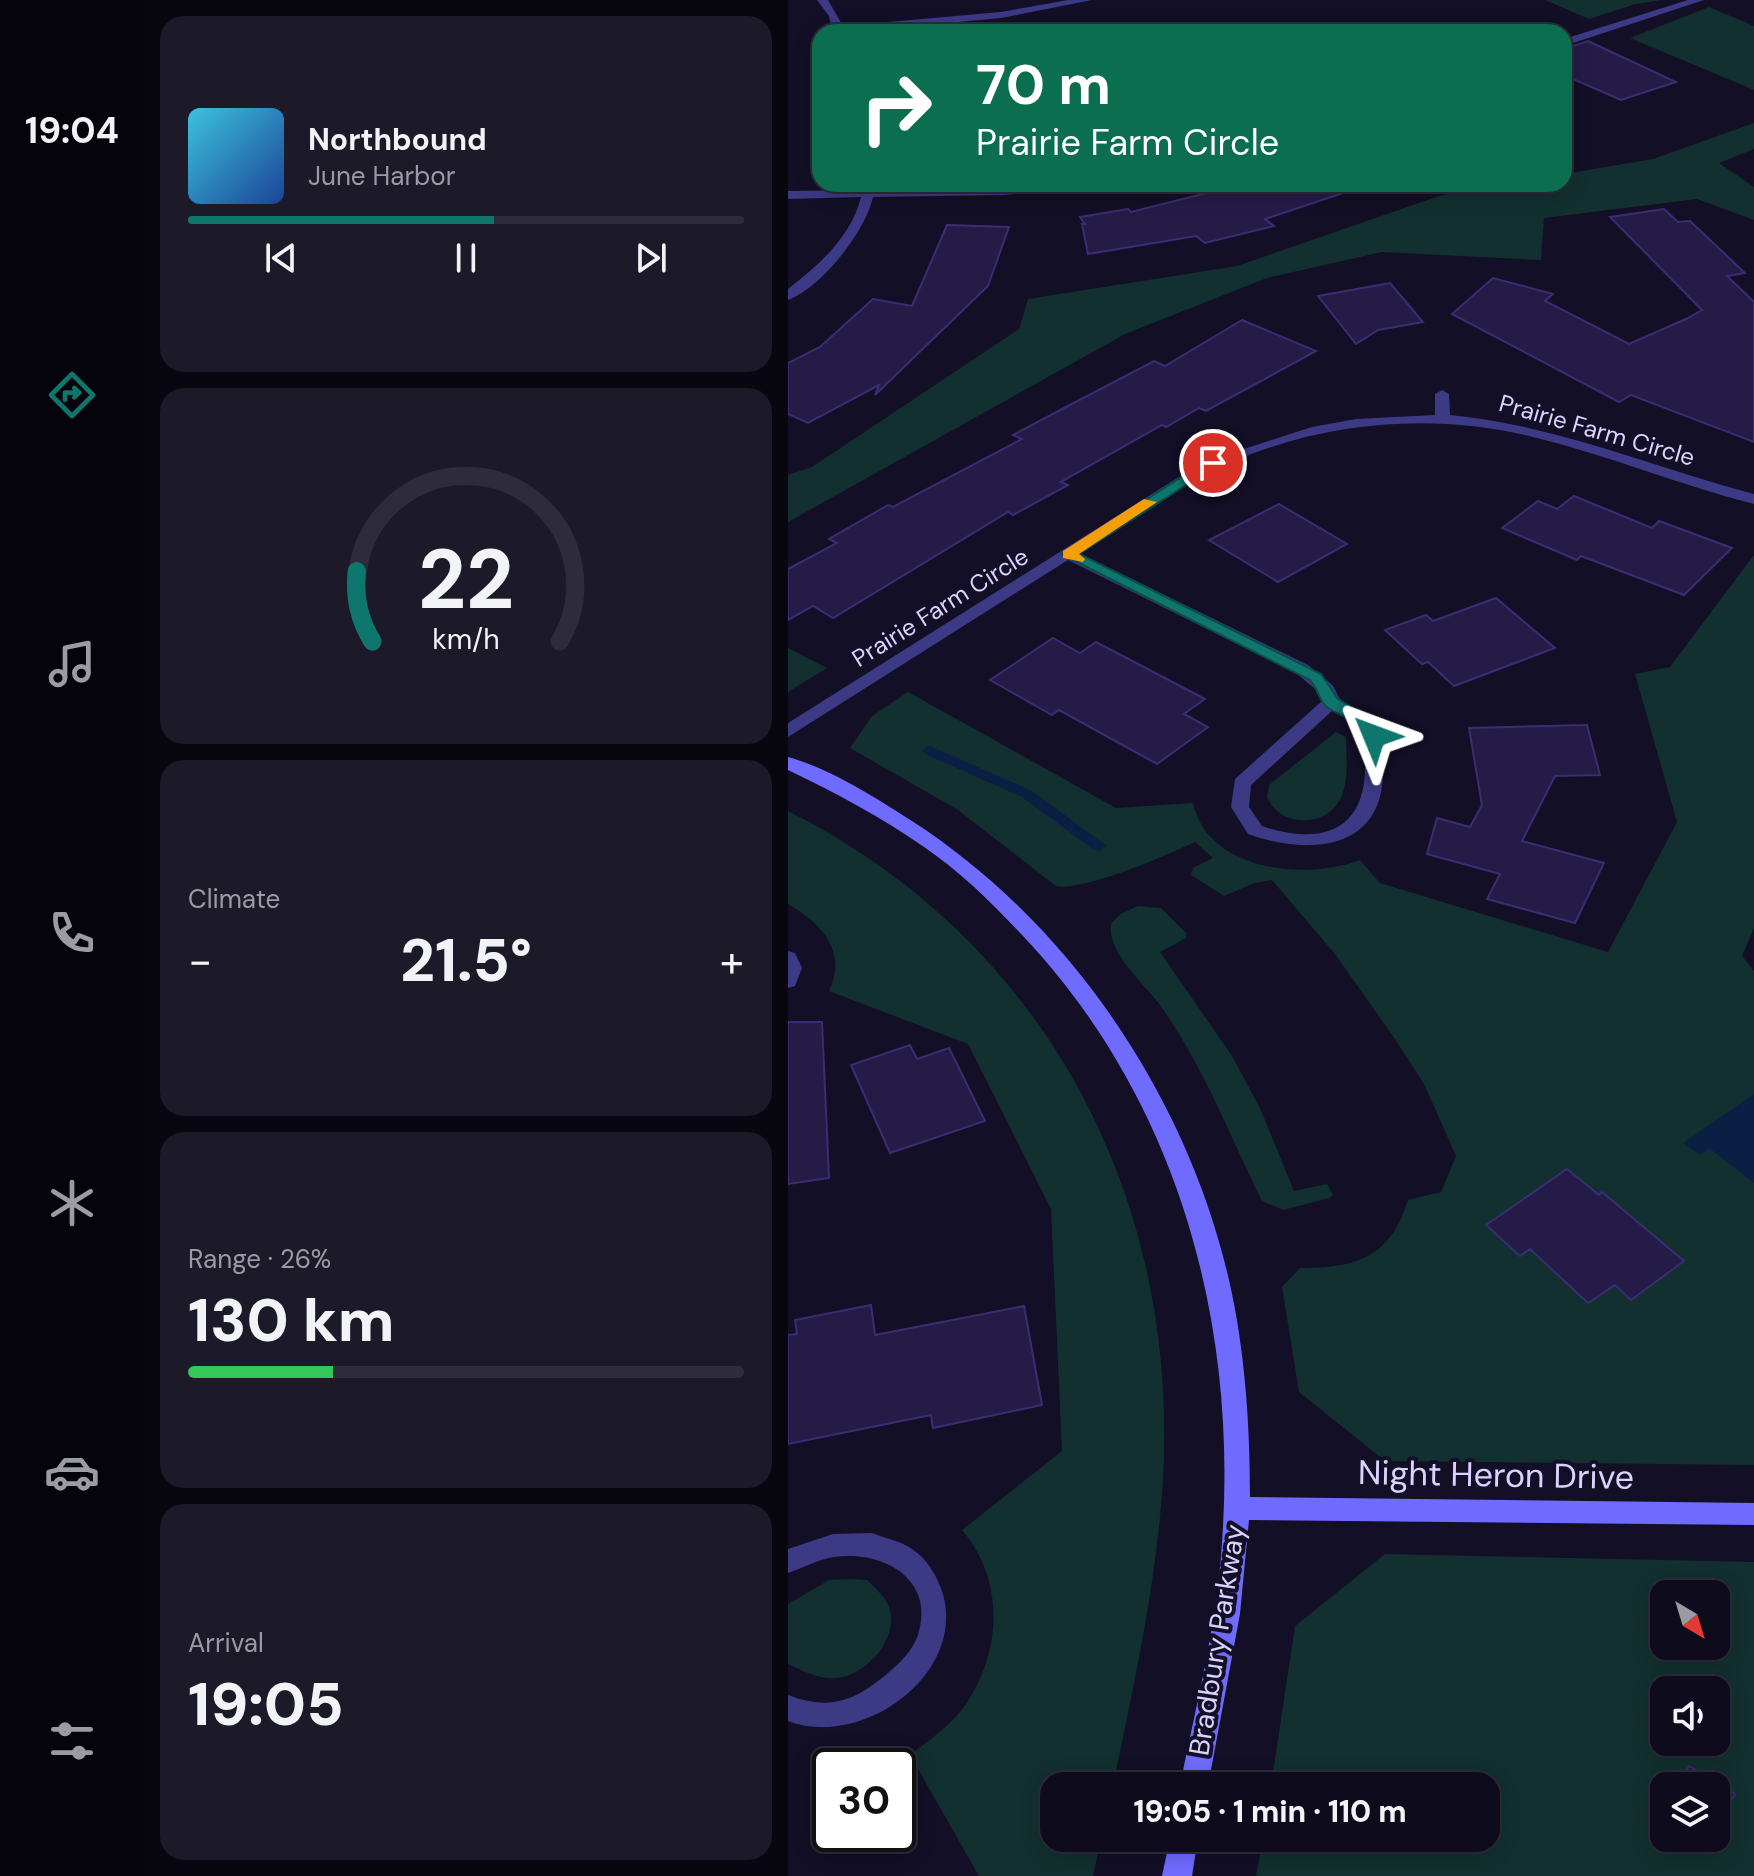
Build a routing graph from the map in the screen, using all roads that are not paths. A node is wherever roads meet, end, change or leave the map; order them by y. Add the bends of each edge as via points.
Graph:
1 (822, 0) edge
2 (1087, 0) edge
3 (1699, 0) edge
4 (837, 24) edge
5 (910, 24) edge
6 (1572, 40) edge
7 (828, 192) edge
8 (868, 192) edge
9 (788, 195) edge
10 (788, 296) edge
11 (1442, 394) dead end
12 (1443, 419) junction
13 (1754, 499) edge
14 (1068, 554) junction
15 (1331, 702) junction
16 (788, 731) edge
17 (788, 763) edge
18 (788, 958) edge
19 (788, 981) edge
20 (1237, 1508) junction
21 (1754, 1514) edge
22 (788, 1561) edge
23 (788, 1708) edge
24 (1197, 1772) edge
25 (1181, 1852) edge
26 (1177, 1876) edge

1 - 4 street
2 - 5 street
3 - 6 street
7 - 9 street
8 - 10 street via 862,214 843,244
11 - 12 street
12 - 13 street, Prairie Farm Circle via 1532,432
12 - 14 street, Prairie Farm Circle via 1329,427 1243,450 1187,478
14 - 15 street via 1302,669 1322,684
14 - 16 street, Prairie Farm Circle
15 - 15 street via 1242,783 1240,807 1255,830 1301,842 1323,839 1355,825 1364,815 1372,800 1374,736 1352,711
17 - 20 street, Bradbury Parkway via 910,829 973,877 1060,961 1124,1050 1177,1158 1211,1253 1228,1354
18 - 19 street
20 - 21 street, Night Heron Drive
20 - 24 street, Bradbury Parkway via 1234,1568
22 - 23 street via 847,1543 892,1548 916,1567 936,1608 935,1628 922,1661 893,1690 863,1709 830,1716
25 - 26 street

